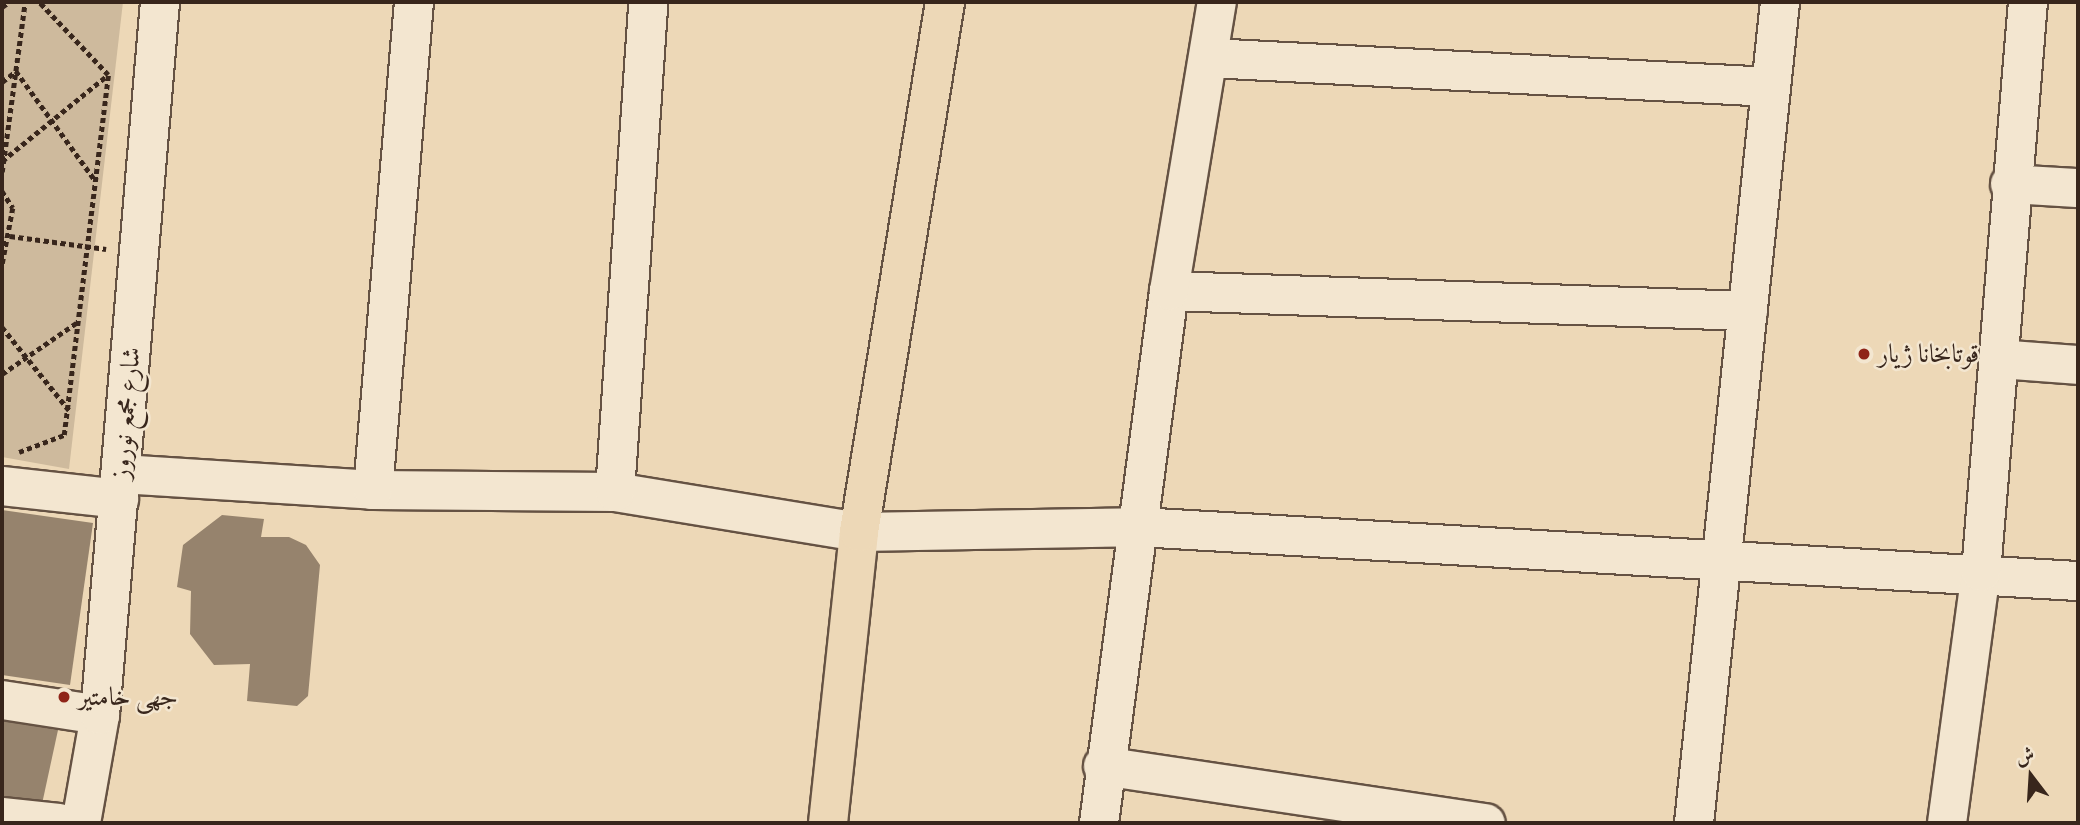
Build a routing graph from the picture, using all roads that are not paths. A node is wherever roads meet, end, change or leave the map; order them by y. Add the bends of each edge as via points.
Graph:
1 (160, 2) edge
2 (414, 2) edge
3 (648, 2) edge
4 (945, 2) edge
5 (1217, 2) edge
6 (1780, 2) edge
7 (2028, 2) edge
8 (1209, 58) junction
9 (1771, 87) junction
10 (2010, 184) junction
11 (2078, 188) edge
12 (1169, 291) junction
13 (1748, 311) junction
14 (1999, 359) junction
15 (2078, 365) edge
16 (4, 472) edge
17 (120, 486) junction
18 (373, 490) junction
19 (615, 492) junction
20 (1138, 527) junction
21 (859, 532) junction
22 (1724, 565) junction
23 (1981, 572) junction
24 (2078, 581) edge
25 (2, 700) edge
26 (100, 715) junction
27 (1103, 766) junction
28 (2, 817) edge
29 (59, 823) edge
30 (81, 823) edge
31 (828, 823) edge
32 (1099, 823) edge
33 (1486, 823) edge
34 (1694, 823) edge
35 (1947, 823) edge

1 - 17 street, شارع مجمع نوروز
2 - 18 street
3 - 19 street
4 - 21 main road
5 - 8 street
6 - 9 street
7 - 10 street
8 - 9 street
8 - 12 street
9 - 13 street
10 - 11 street
10 - 14 street
12 - 13 street
12 - 20 street
13 - 22 street
14 - 15 street
14 - 23 street
16 - 17 street
17 - 18 street
17 - 26 street, شارع مجمع نوروز
18 - 19 street
19 - 21 street
20 - 21 street
20 - 22 street
20 - 27 street
21 - 31 main road
22 - 23 street
22 - 34 street
23 - 24 street
23 - 35 street
25 - 26 street
26 - 30 street, شارع مجمع نوروز
27 - 32 street
27 - 33 street
28 - 29 street

